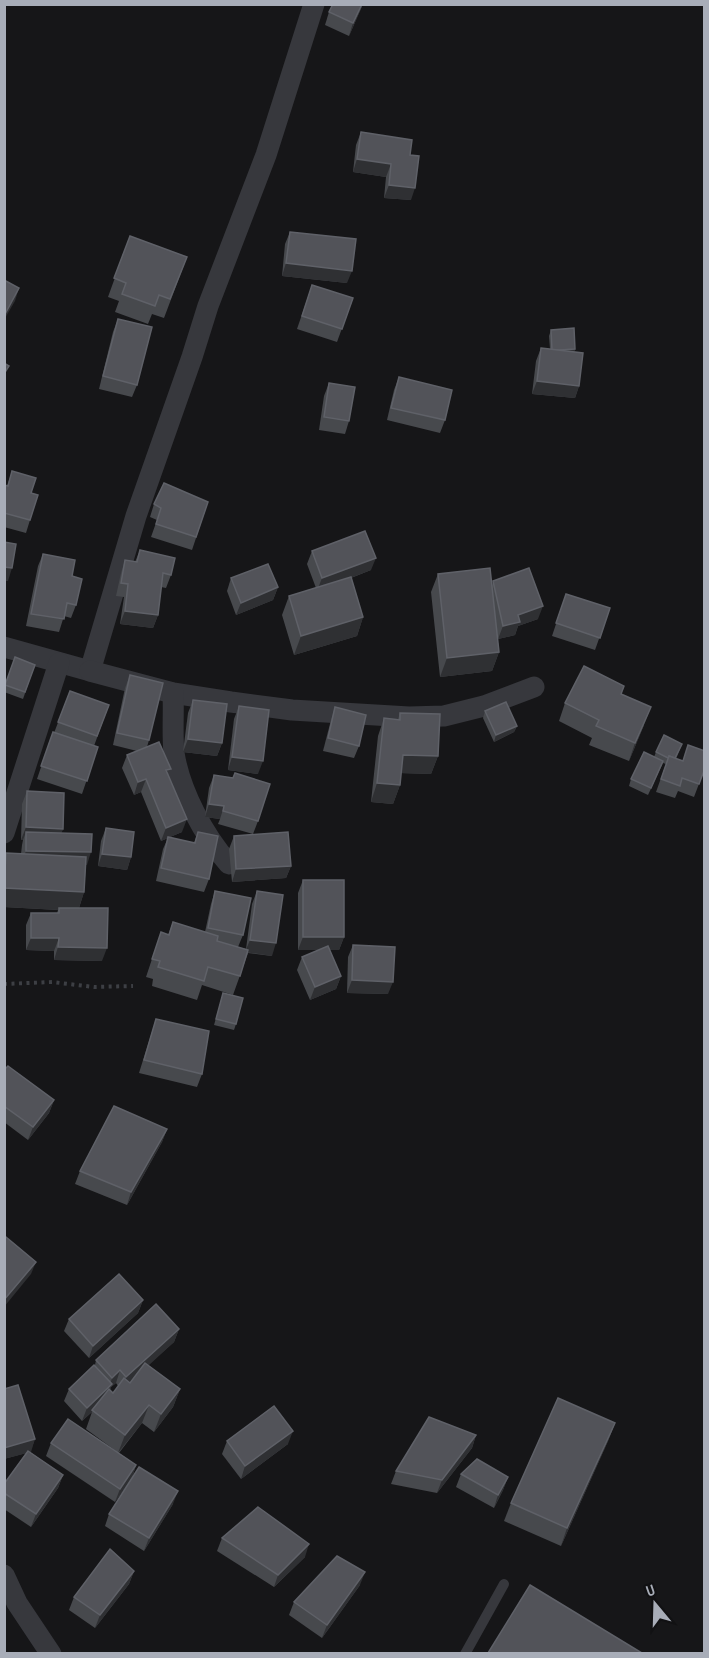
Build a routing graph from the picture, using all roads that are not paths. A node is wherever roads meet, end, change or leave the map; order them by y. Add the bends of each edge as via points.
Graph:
1 (314, 4) edge
2 (4, 646) edge
3 (59, 663) junction
4 (90, 671) junction
5 (534, 687) dead end
6 (173, 693) junction
7 (4, 833) edge
8 (229, 864) dead end
9 (4, 1575) edge
10 (504, 1584) dead end
11 (51, 1653) edge
12 (465, 1653) edge

1 - 4 street via 266,155 152,468
2 - 3 street
3 - 4 street
3 - 7 street
4 - 6 street
5 - 6 street via 444,716 409,717 292,710
6 - 8 street via 174,753 179,771 206,835
9 - 11 street via 17,1603
10 - 12 lane

